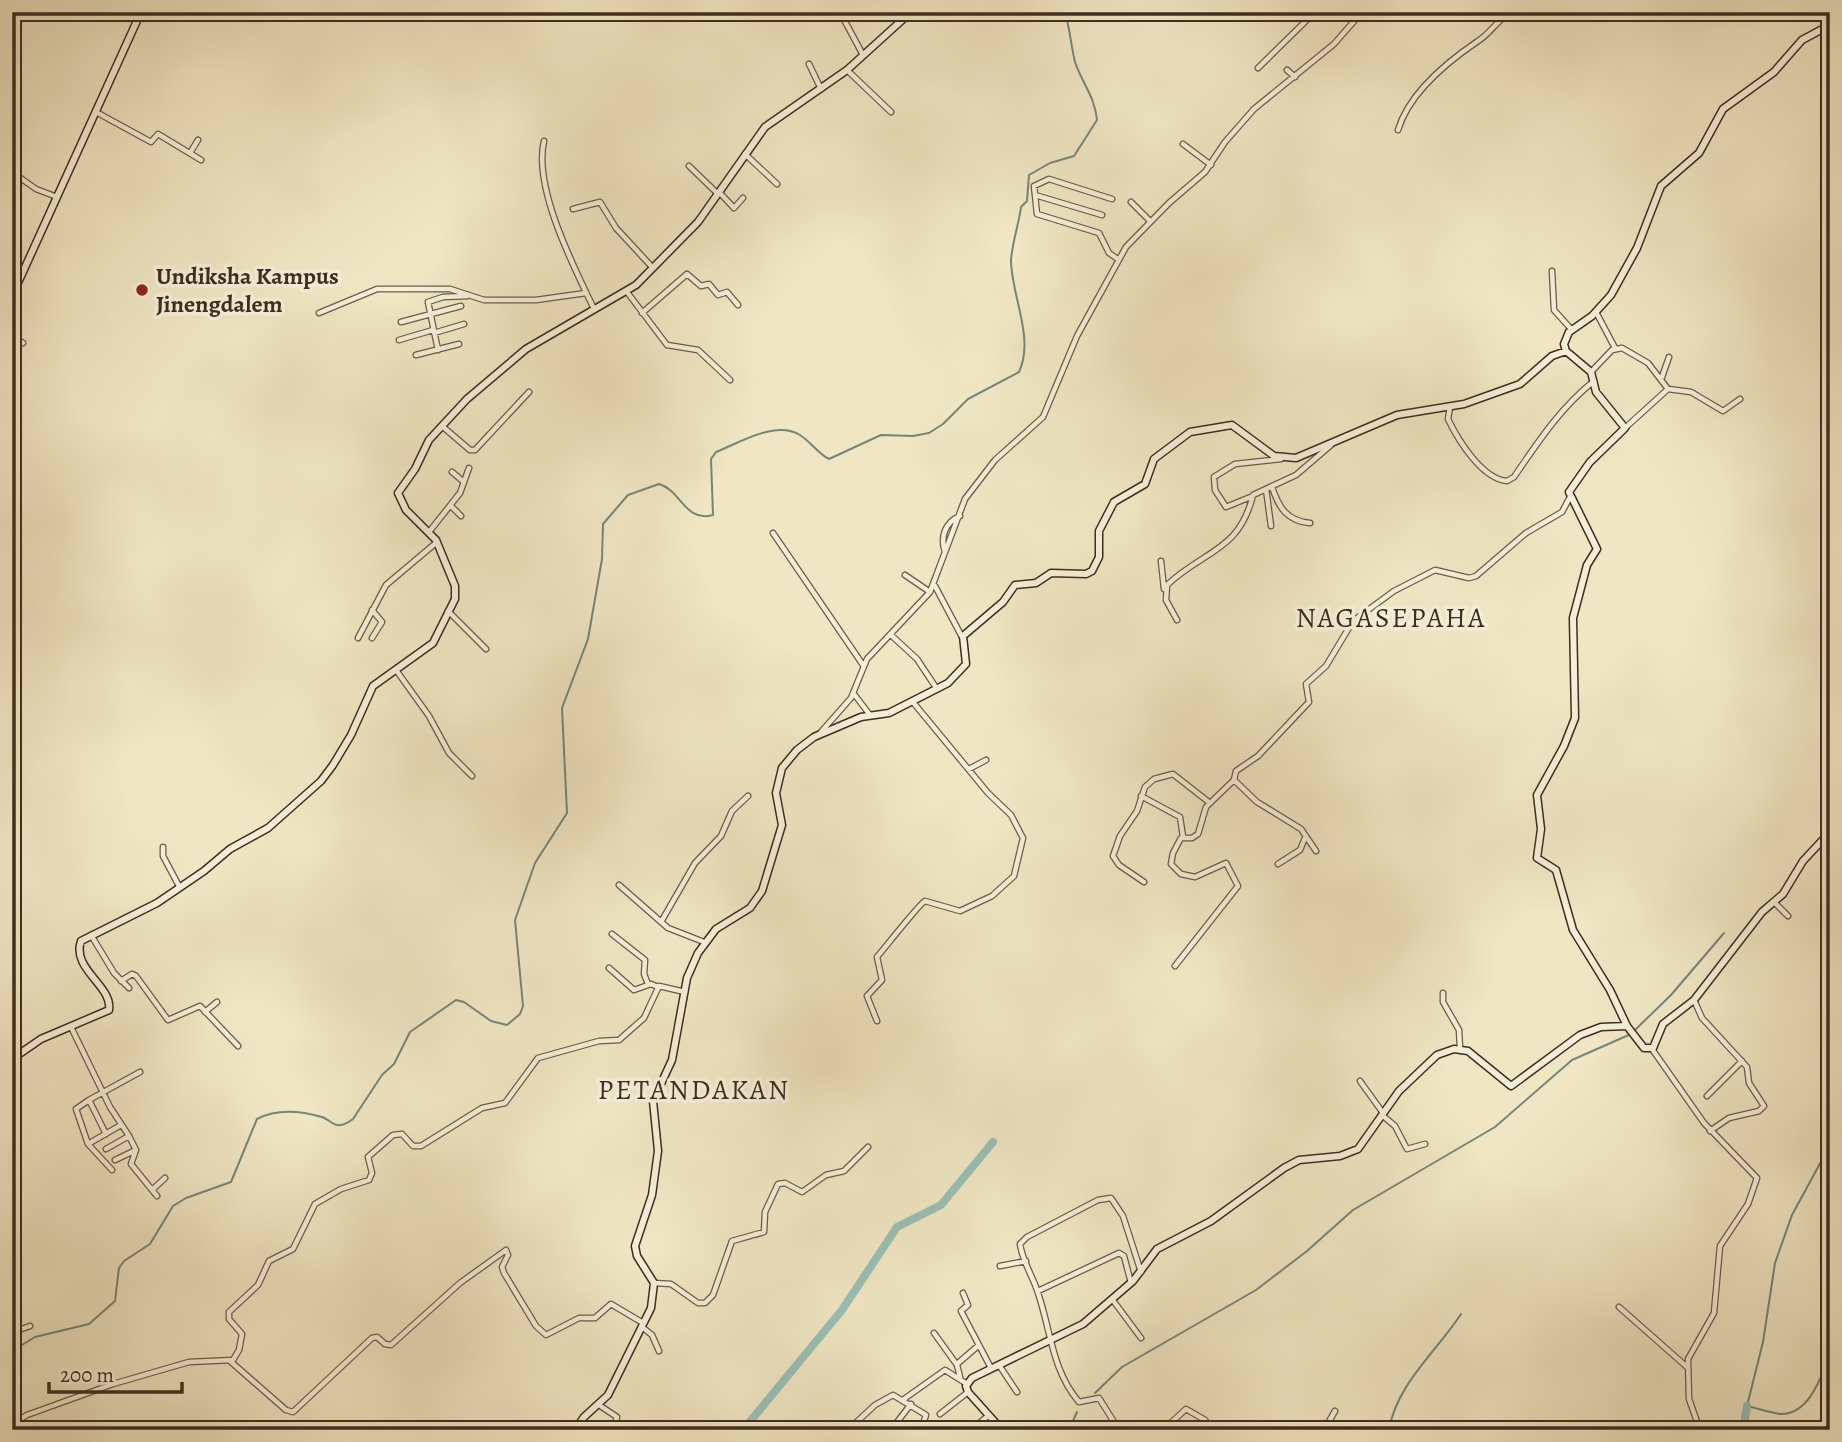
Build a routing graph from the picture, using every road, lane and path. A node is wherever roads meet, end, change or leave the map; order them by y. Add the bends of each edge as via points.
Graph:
1 (141, 12) edge
2 (840, 12) edge
3 (911, 12) edge
4 (1315, 12) edge
5 (1351, 12) edge
6 (1362, 12) edge
7 (1511, 12) edge
8 (1358, 18) junction
9 (1830, 25) edge
10 (863, 56) junction
11 (809, 64) dead end
12 (1258, 68) dead end
13 (848, 70) junction
14 (1287, 70) dead end
15 (1295, 77) junction
16 (822, 90) junction
17 (96, 112) junction
18 (891, 112) dead end
19 (1398, 130) dead end
20 (198, 140) dead end
21 (544, 141) dead end
22 (1183, 144) dead end
23 (190, 153) junction
24 (744, 154) junction
25 (201, 160) dead end
26 (1211, 165) junction
27 (689, 166) dead end
28 (12, 172) edge
29 (777, 184) dead end
30 (719, 194) junction
31 (1035, 195) junction
32 (57, 197) junction
33 (743, 198) dead end
34 (1112, 199) dead end
35 (1132, 202) dead end
36 (573, 209) dead end
37 (697, 210) dead end
38 (705, 214) junction
39 (1102, 215) dead end
40 (1150, 221) junction
41 (1119, 260) junction
42 (653, 268) junction
43 (1552, 271) dead end
44 (626, 292) junction
45 (586, 293) junction
46 (12, 296) edge
47 (469, 296) junction
48 (738, 305) dead end
49 (461, 306) dead end
50 (595, 310) junction
51 (1596, 312) junction
52 (319, 313) dead end
53 (642, 313) junction
54 (429, 315) junction
55 (401, 322) dead end
56 (464, 324) dead end
57 (1572, 330) junction
58 (433, 331) junction
59 (12, 336) edge
60 (399, 340) dead end
61 (23, 343) dead end
62 (459, 344) dead end
63 (1615, 348) junction
64 (438, 349) junction
65 (1566, 351) junction
66 (416, 355) dead end
67 (1669, 357) dead end
68 (1591, 372) junction
69 (1662, 378) junction
70 (730, 380) dead end
71 (1595, 381) junction
72 (1668, 389) junction
73 (529, 392) dead end
74 (1740, 399) dead end
75 (1451, 406) junction
76 (441, 425) junction
77 (1625, 428) junction
78 (1336, 441) junction
79 (1282, 459) junction
80 (469, 468) dead end
81 (452, 472) dead end
82 (464, 482) junction
83 (1269, 488) junction
84 (1254, 495) junction
85 (1570, 497) junction
86 (451, 506) junction
87 (461, 516) dead end
88 (1310, 523) dead end
89 (1271, 526) dead end
90 (429, 532) junction
91 (773, 533) dead end
92 (438, 542) junction
93 (1161, 561) dead end
94 (905, 575) dead end
95 (934, 585) junction
96 (1165, 590) junction
97 (930, 592) junction
98 (371, 610) junction
99 (447, 611) junction
100 (1177, 620) dead end
101 (891, 635) junction
102 (358, 638) dead end
103 (373, 638) dead end
104 (962, 638) junction
105 (486, 649) dead end
106 (863, 665) junction
107 (396, 670) junction
108 (937, 689) junction
109 (853, 694) junction
110 (912, 701) junction
111 (870, 715) junction
112 (820, 733) junction
113 (986, 760) dead end
114 (968, 769) junction
115 (472, 776) dead end
116 (1234, 780) junction
117 (748, 796) dead end
118 (1141, 796) junction
119 (1210, 803) junction
120 (1830, 832) edge
121 (1306, 837) junction
122 (1183, 838) junction
123 (163, 847) dead end
124 (1316, 851) dead end
125 (1278, 864) dead end
126 (1144, 882) dead end
127 (620, 885) dead end
128 (179, 886) junction
129 (1774, 902) junction
130 (1788, 916) dead end
131 (660, 922) junction
132 (612, 933) dead end
133 (91, 934) junction
134 (704, 942) junction
135 (1175, 966) dead end
136 (610, 968) dead end
137 (121, 981) junction
138 (649, 984) junction
139 (658, 987) junction
140 (129, 988) dead end
141 (685, 992) junction
142 (1443, 993) dead end
143 (1694, 1000) junction
144 (217, 1002) dead end
145 (205, 1012) junction
146 (877, 1021) dead end
147 (70, 1026) junction
148 (1630, 1030) junction
149 (238, 1046) dead end
150 (1460, 1048) junction
151 (1652, 1049) junction
152 (12, 1059) edge
153 (1742, 1061) junction
154 (140, 1072) dead end
155 (1360, 1082) dead end
156 (102, 1092) junction
157 (1707, 1096) dead end
158 (89, 1100) junction
159 (1383, 1114) junction
160 (121, 1125) junction
161 (1710, 1131) junction
162 (106, 1134) junction
163 (129, 1136) junction
164 (88, 1144) junction
165 (1425, 1144) dead end
166 (867, 1147) dead end
167 (106, 1149) dead end
168 (136, 1150) junction
169 (115, 1160) dead end
170 (112, 1170) dead end
171 (166, 1178) dead end
172 (152, 1190) junction
173 (157, 1196) dead end
174 (1026, 1261) junction
175 (1000, 1266) dead end
176 (1141, 1272) junction
177 (654, 1283) junction
178 (1131, 1283) junction
179 (1038, 1291) junction
180 (963, 1293) dead end
181 (1111, 1299) junction
182 (1619, 1307) dead end
183 (642, 1325) junction
184 (30, 1326) dead end
185 (934, 1333) dead end
186 (12, 1337) edge
187 (1141, 1338) dead end
188 (1050, 1340) junction
189 (979, 1345) junction
190 (659, 1351) dead end
191 (230, 1362) junction
192 (957, 1364) junction
193 (999, 1365) junction
194 (1687, 1367) junction
195 (991, 1368) junction
196 (960, 1377) junction
197 (967, 1388) junction
198 (1017, 1392) dead end
199 (904, 1399) junction
200 (911, 1404) junction
201 (599, 1405) junction
202 (1335, 1411) dead end
203 (940, 1414) dead end
204 (989, 1415) junction
205 (14, 1420) edge
206 (21, 1430) edge
207 (575, 1430) edge
208 (613, 1430) edge
209 (848, 1430) edge
210 (891, 1430) edge
211 (920, 1430) edge
212 (971, 1430) edge
213 (1002, 1430) edge
214 (1119, 1430) edge
215 (1163, 1430) edge
216 (1211, 1430) edge
217 (1324, 1430) edge
218 (1700, 1430) edge

1 - 17 street
2 - 10 street
3 - 10 street
4 - 12 street
5 - 8 street
6 - 8 street
7 - 19 street via 1423,89 1406,110
8 - 15 street
9 - 51 street via 1802,40 1774,72 1723,109 1699,153 1661,186 1633,256
10 - 13 street
11 - 16 street
13 - 16 street
13 - 18 street
14 - 15 street
15 - 26 street via 1254,108
16 - 24 street via 772,122
17 - 23 street via 151,142 158,133
17 - 32 street
20 - 23 street
21 - 45 street via 542,158 551,212
22 - 26 street
23 - 25 street
24 - 29 street
24 - 30 street
26 - 40 street
27 - 30 street
28 - 32 street
30 - 33 street via 734,208
30 - 38 street
31 - 34 street via 1034,186 1049,179
31 - 39 street
31 - 41 street via 1037,214 1099,233 1109,253
32 - 46 street
35 - 40 street
36 - 42 street via 600,202 619,232
37 - 38 street
38 - 42 street
40 - 41 street
41 - 95 street via 1077,336 1043,417 995,460 965,499
42 - 44 street
43 - 57 street via 1553,310
44 - 50 street
44 - 53 street
45 - 47 street via 536,300
45 - 50 street
47 - 52 street via 450,289 371,289
47 - 54 street via 431,300
48 - 53 street via 727,292 718,295 710,285 701,286 687,274
49 - 54 street
50 - 76 street via 519,355
51 - 57 street
51 - 63 street
53 - 70 street via 667,345 698,350
54 - 55 street
54 - 58 street
56 - 58 street
57 - 65 street via 1564,344
58 - 60 street
58 - 64 street
59 - 61 street
62 - 64 street
63 - 68 street
63 - 69 street via 1638,355
64 - 66 street
65 - 68 street
65 - 75 street via 1552,356 1520,384
67 - 69 street
68 - 71 street
69 - 72 street
71 - 75 street via 1574,397 1507,481 1492,477 1458,438 1447,415
71 - 77 street via 1596,391
72 - 74 street via 1691,392 1723,411
72 - 77 street
73 - 76 street via 475,450
75 - 78 street via 1397,415
76 - 90 street via 398,491 407,510
77 - 85 street via 1586,467 1570,489
78 - 79 street
78 - 83 street via 1298,473
79 - 84 street via 1235,464 1214,477 1215,490 1226,507
79 - 104 street via 1232,425 1185,435 1154,459 1145,484 1114,502 1099,531 1099,557 1092,571 1051,573 1036,583 1015,585
80 - 82 street
81 - 82 street
82 - 86 street
83 - 84 street
83 - 88 street via 1290,519
83 - 89 street
84 - 96 street via 1233,539 1182,572
85 - 116 street via 1562,512 1526,533 1476,576 1435,570 1359,615 1326,666 1306,684 1310,702 1261,754 1236,771
85 - 148 street via 1597,549 1587,565 1573,618 1575,718 1537,795 1541,829 1537,858 1558,874 1573,930
86 - 87 street
86 - 90 street
90 - 92 street
91 - 106 street
92 - 98 street via 386,585
92 - 99 street via 456,590
93 - 96 street
94 - 97 street
95 - 97 street
95 - 104 street
96 - 100 street
97 - 101 street
98 - 102 street
98 - 103 street via 382,621
99 - 105 street
99 - 107 street via 433,643
101 - 106 street
101 - 108 street via 918,659
104 - 108 street via 966,664
106 - 109 street
107 - 115 street via 449,753
107 - 128 street via 369,691 351,735 321,781 263,832 230,849
108 - 110 street
109 - 111 street
109 - 112 street
110 - 111 street via 886,715
110 - 114 street
111 - 112 street
112 - 134 street via 797,750 779,775 776,793 782,825 762,891 750,908
113 - 114 street
114 - 146 street via 1021,829 1017,871 992,896 963,911 925,901 917,905 877,957 882,979 867,996
116 - 119 street
116 - 121 street
117 - 131 street via 732,811 721,836 695,863
118 - 119 street via 1153,779 1172,774
118 - 122 street via 1180,817
118 - 126 street via 1113,856
119 - 122 street via 1198,834
120 - 129 street
121 - 124 street
121 - 125 street via 1300,850
122 - 135 street via 1171,859 1177,872 1195,877 1226,863 1238,886
123 - 128 street
127 - 131 street
128 - 133 street via 152,906
129 - 130 street
129 - 143 street
131 - 134 street
132 - 138 street via 645,960
133 - 137 street
133 - 147 street via 81,941 80,955 110,1008
134 - 141 street
136 - 138 street via 634,990
137 - 140 street
137 - 145 street via 136,976 168,1020 197,1005
138 - 139 street
139 - 141 street
139 - 191 street via 644,1018 619,1040 538,1058 505,1103 482,1108 418,1147 397,1133 369,1155 369,1180 315,1204 293,1249 269,1261 258,1285 229,1312 242,1340
141 - 177 street via 672,1060 653,1101 658,1151 652,1195 635,1246
142 - 150 street via 1443,1002 1459,1030
143 - 151 street via 1663,1024
143 - 153 street via 1702,1018
144 - 145 street
145 - 149 street
147 - 152 street
147 - 156 street
148 - 150 street via 1587,1031 1511,1086 1483,1060
148 - 151 street via 1644,1048
150 - 159 street via 1430,1059
151 - 161 street
153 - 157 street
153 - 161 street via 1750,1086 1764,1107 1733,1116
154 - 156 street
155 - 159 street
156 - 158 street
156 - 160 street
158 - 162 street
158 - 164 street via 76,1110
159 - 165 street via 1408,1150
159 - 176 street via 1358,1149 1340,1156 1299,1160 1211,1221 1159,1247
160 - 162 street
160 - 163 street
161 - 194 street via 1758,1182 1720,1246 1714,1313 1692,1349
162 - 164 street
163 - 167 street
163 - 168 street
164 - 170 street
166 - 177 street via 844,1171 826,1175 802,1192 778,1184 765,1212 764,1232 732,1241 708,1301 695,1301 671,1284
168 - 169 street
168 - 172 street via 131,1164
171 - 172 street
172 - 173 street
174 - 175 street
174 - 176 street via 1020,1249 1022,1240 1107,1198 1120,1209
174 - 179 street
176 - 178 street
177 - 183 street via 654,1299
178 - 179 street via 1121,1252
178 - 181 street
179 - 188 street
180 - 189 street via 968,1305 961,1311
181 - 187 street
181 - 188 street via 1083,1324
182 - 194 street
183 - 190 street
183 - 191 street via 611,1304 595,1318 579,1318 554,1333 543,1333 504,1273 506,1250 460,1283 394,1343 388,1346 372,1338 293,1412
183 - 201 street
184 - 186 street
185 - 192 street
188 - 193 street
188 - 214 street via 1056,1365 1077,1400 1099,1398
189 - 192 street
189 - 195 street
191 - 205 street via 188,1362
192 - 196 street
193 - 195 street
193 - 198 street
194 - 218 street via 1689,1399
195 - 197 street
196 - 197 street
196 - 199 street via 943,1370
197 - 203 street
197 - 204 street
199 - 200 street
199 - 209 street via 893,1395 883,1399
200 - 210 street
200 - 211 street via 926,1416
201 - 207 street
201 - 208 street via 617,1417
202 - 217 street
204 - 212 street
204 - 213 street
205 - 206 street
215 - 216 street via 1186,1409 1205,1419

